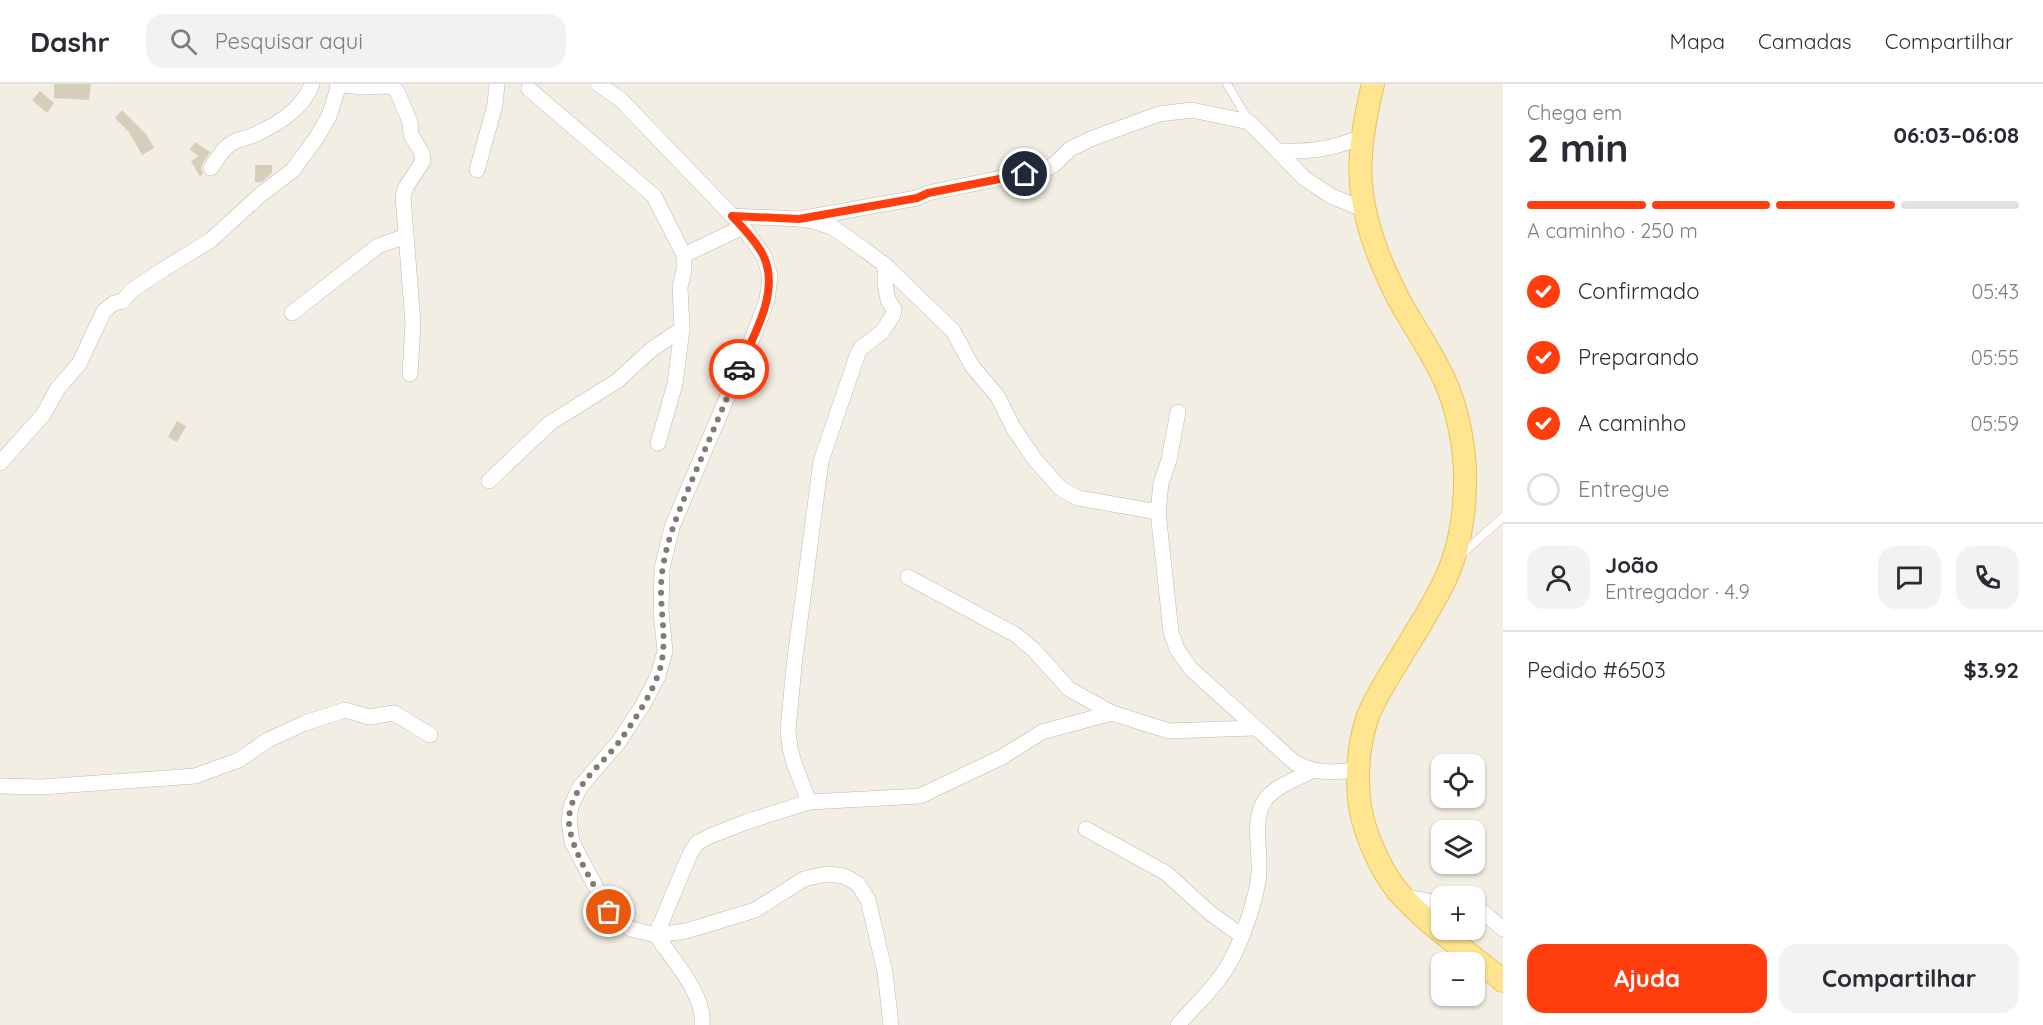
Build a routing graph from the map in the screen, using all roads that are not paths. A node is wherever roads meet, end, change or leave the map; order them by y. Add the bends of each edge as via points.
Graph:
1 (312, 84) edge
2 (338, 84) edge
3 (497, 84) edge
4 (598, 84) edge
5 (1227, 84) edge
6 (1373, 84) edge
7 (529, 89) dead end
8 (1249, 122) junction
9 (1363, 137) junction
10 (1278, 151) junction
11 (211, 168) dead end
12 (477, 170) dead end
13 (1365, 210) junction
14 (732, 216) junction
15 (799, 219) junction
16 (743, 228) junction
17 (406, 236) junction
18 (684, 255) junction
19 (885, 265) junction
20 (292, 313) dead end
21 (682, 329) junction
22 (410, 374) dead end
23 (1178, 412) dead end
24 (658, 443) dead end
25 (0, 463) edge
26 (489, 481) dead end
27 (1158, 512) junction
28 (1503, 517) edge
29 (1452, 563) junction
30 (908, 577) dead end
31 (1112, 713) junction
32 (1254, 728) junction
33 (430, 735) dead end
34 (1359, 770) junction
35 (1312, 771) junction
36 (0, 786) edge
37 (809, 802) junction
38 (1086, 829) dead end
39 (1401, 895) junction
40 (1431, 902) edge
41 (1485, 914) edge
42 (1503, 929) edge
43 (656, 935) junction
44 (1242, 936) junction
45 (1503, 981) edge
46 (702, 1025) edge
47 (891, 1025) edge
48 (1178, 1025) edge

1 - 11 street via 306,98 291,114 255,135 233,142
2 - 17 street via 398,90 423,161 403,196
2 - 25 street via 329,116 293,170 211,240 104,311 79,364 58,388 44,415
3 - 12 street
4 - 14 street via 620,99
5 - 8 lane
6 - 9 main road
7 - 18 street via 654,196
8 - 10 street
8 - 15 street via 1192,110 1159,114 1070,148 1047,169
9 - 10 street via 1331,148
9 - 13 main road via 1360,182
10 - 13 street via 1305,178 1331,196
13 - 29 main road via 1398,297 1444,378 1457,416 1465,469 1464,499
14 - 15 street
14 - 16 street
15 - 19 street via 832,228
16 - 18 street
16 - 43 street via 764,255 770,276 767,300 672,527 662,569 665,651 658,676 618,743 580,787 569,821 572,842 609,912 631,929
17 - 20 street via 378,246
17 - 22 street via 413,323
18 - 21 street via 680,286
19 - 27 street via 953,331 1030,453 1061,489 1078,498
19 - 37 street via 893,315 882,332 858,353 821,461 789,730 794,763
21 - 24 street via 675,384
21 - 26 street via 652,349 617,381 550,423
23 - 27 street
27 - 32 street via 1168,612 1177,649 1191,669
28 - 29 lane
29 - 34 main road via 1366,720
30 - 31 street via 1016,635 1069,689
31 - 32 street via 1169,731
31 - 37 street via 1042,732 1002,757 920,796
32 - 35 street via 1295,763
33 - 36 street via 394,713 369,717 345,710 305,723 268,740 239,760 195,776 41,787
34 - 35 street
34 - 39 main road via 1360,807 1367,831 1374,851
35 - 44 street via 1273,791 1265,800 1260,812 1259,879
37 - 43 street via 746,822 698,843
38 - 44 street via 1166,873
39 - 40 street
39 - 45 main road
41 - 42 street
43 - 46 street via 697,996 703,1011
43 - 47 street via 686,931 755,910 804,879 826,874 844,876 858,884 868,900 885,972
44 - 48 street via 1222,976

